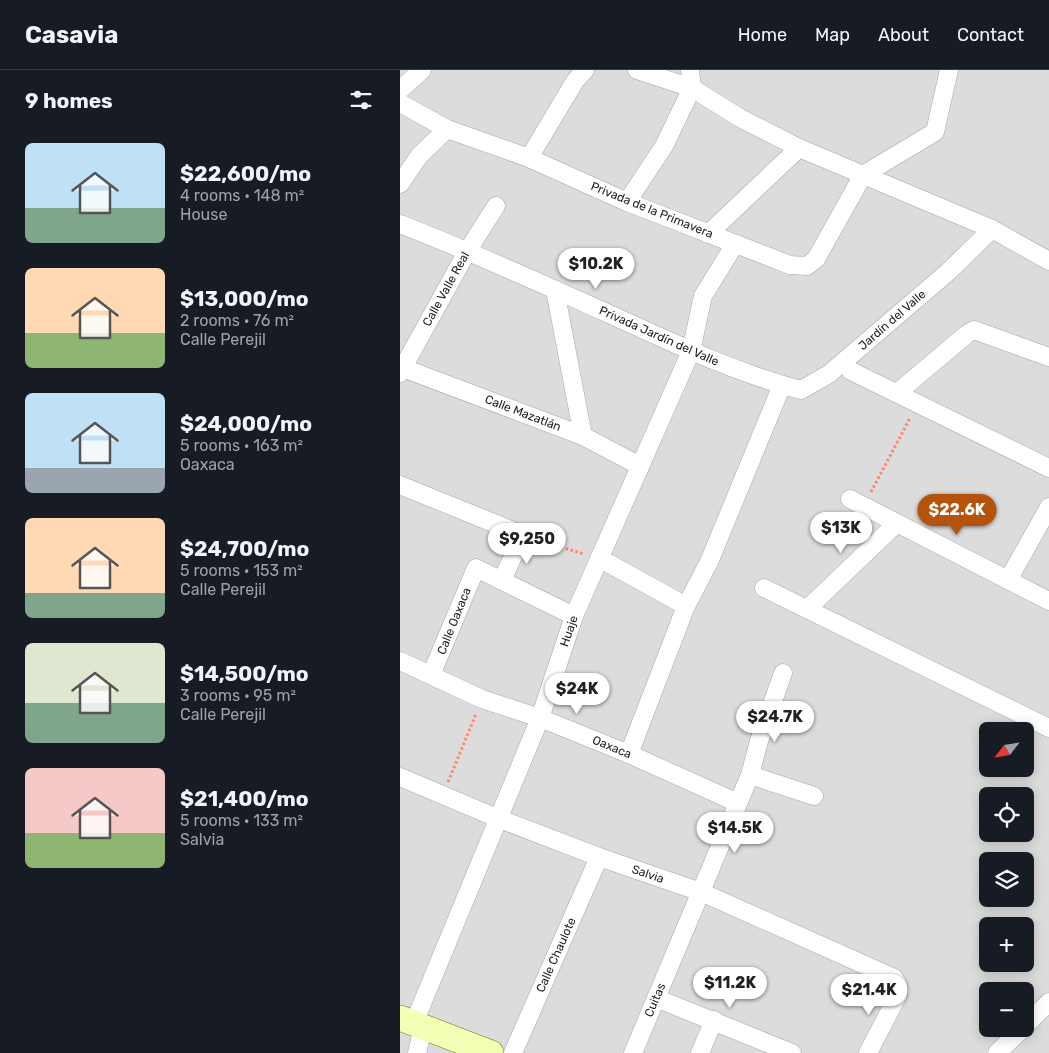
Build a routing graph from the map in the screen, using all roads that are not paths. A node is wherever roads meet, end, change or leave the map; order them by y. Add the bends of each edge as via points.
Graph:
1 (422, 70) edge
2 (585, 70) edge
3 (638, 70) edge
4 (690, 70) edge
5 (949, 70) edge
6 (692, 88) junction
7 (400, 90) edge
8 (400, 103) edge
9 (447, 129) junction
10 (799, 148) junction
11 (529, 158) junction
12 (863, 174) junction
13 (400, 184) edge
14 (627, 202) junction
15 (496, 206) dead end
16 (400, 224) edge
17 (992, 229) junction
18 (708, 234) junction
19 (735, 244) junction
20 (468, 250) junction
21 (1049, 261) edge
22 (555, 290) junction
23 (690, 352) junction
24 (1049, 357) edge
25 (401, 369) edge
26 (851, 371) dead end
27 (782, 385) junction
28 (897, 393) junction
29 (583, 436) junction
30 (640, 466) junction
31 (1049, 468) edge
32 (400, 485) edge
33 (857, 503) road end
34 (1049, 507) edge
35 (897, 523) junction
36 (599, 558) junction
37 (502, 580) junction
38 (1008, 580) junction
39 (764, 588) dead end
40 (1049, 601) edge
41 (686, 606) junction
42 (807, 609) junction
43 (574, 616) junction
44 (400, 661) edge
45 (783, 672) dead end
46 (431, 675) junction
47 (540, 718) junction
48 (1049, 728) edge
49 (629, 754) junction
50 (750, 775) junction
51 (400, 777) edge
52 (814, 796) dead end
53 (738, 803) junction
54 (497, 818) junction
55 (599, 857) junction
56 (701, 892) junction
57 (656, 998) junction
58 (1047, 1010) edge
59 (1034, 1019) edge
60 (714, 1020) junction
61 (412, 1023) edge
62 (1014, 1037) edge
63 (417, 1053) edge
64 (491, 1053) edge
65 (513, 1053) edge
66 (633, 1053) edge
67 (700, 1053) edge
68 (792, 1053) edge
69 (868, 1053) edge
70 (997, 1053) edge

1 - 7 street
2 - 11 street
3 - 6 street
4 - 6 street
5 - 12 street via 935,132
6 - 10 street via 740,118
6 - 14 street via 664,146
8 - 9 street, Privada de la Primavera
9 - 11 street, Privada de la Primavera
9 - 13 street via 419,156
10 - 12 street
10 - 18 street
11 - 14 street, Privada de la Primavera
12 - 17 street
12 - 19 street, Privada de la Primavera via 816,259 807,266 790,266
14 - 18 street, Privada de la Primavera
15 - 20 street, Calle Valle Real
16 - 20 street, Privada Jardín del Valle
17 - 21 street
17 - 27 street, Jardín del Valle via 948,272 828,374 802,390
18 - 19 street, Privada de la Primavera
19 - 23 street, Huaje via 703,296
20 - 22 street, Privada Jardín del Valle
20 - 25 street, Calle Valle Real
22 - 23 street, Privada Jardín del Valle
22 - 29 street
23 - 27 street, Privada Jardín del Valle
23 - 30 street, Huaje
24 - 28 street via 974,330
25 - 29 street, Calle Mazatlán
26 - 28 street
27 - 41 street via 708,562
28 - 31 street
29 - 30 street, Calle Mazatlán
30 - 36 street, Huaje
32 - 37 street via 523,536
33 - 35 street
34 - 38 street
35 - 38 street
35 - 42 street
36 - 41 street
36 - 43 street, Huaje
37 - 43 street
37 - 46 street, Calle Oaxaca via 476,568
38 - 40 street
39 - 42 street
41 - 49 street
42 - 48 street
43 - 47 street, Huaje
44 - 46 street, Oaxaca
45 - 50 street, Cuitas
46 - 47 street, Oaxaca via 482,699
47 - 49 street, Oaxaca
47 - 54 street, Huaje
49 - 53 street, Oaxaca
50 - 52 street
50 - 53 street, Cuitas
51 - 54 street, Salvia
53 - 56 street, Cuitas
54 - 55 street, Salvia
54 - 61 street, Huaje
55 - 56 street, Salvia
55 - 65 street, Calle Chaulote
56 - 57 street, Cuitas
56 - 69 street, Salvia via 894,978 898,994
57 - 60 street
57 - 66 street, Cuitas
58 - 59 street
60 - 67 street
60 - 68 street
61 - 63 street, Huaje
61 - 64 street
62 - 70 street

